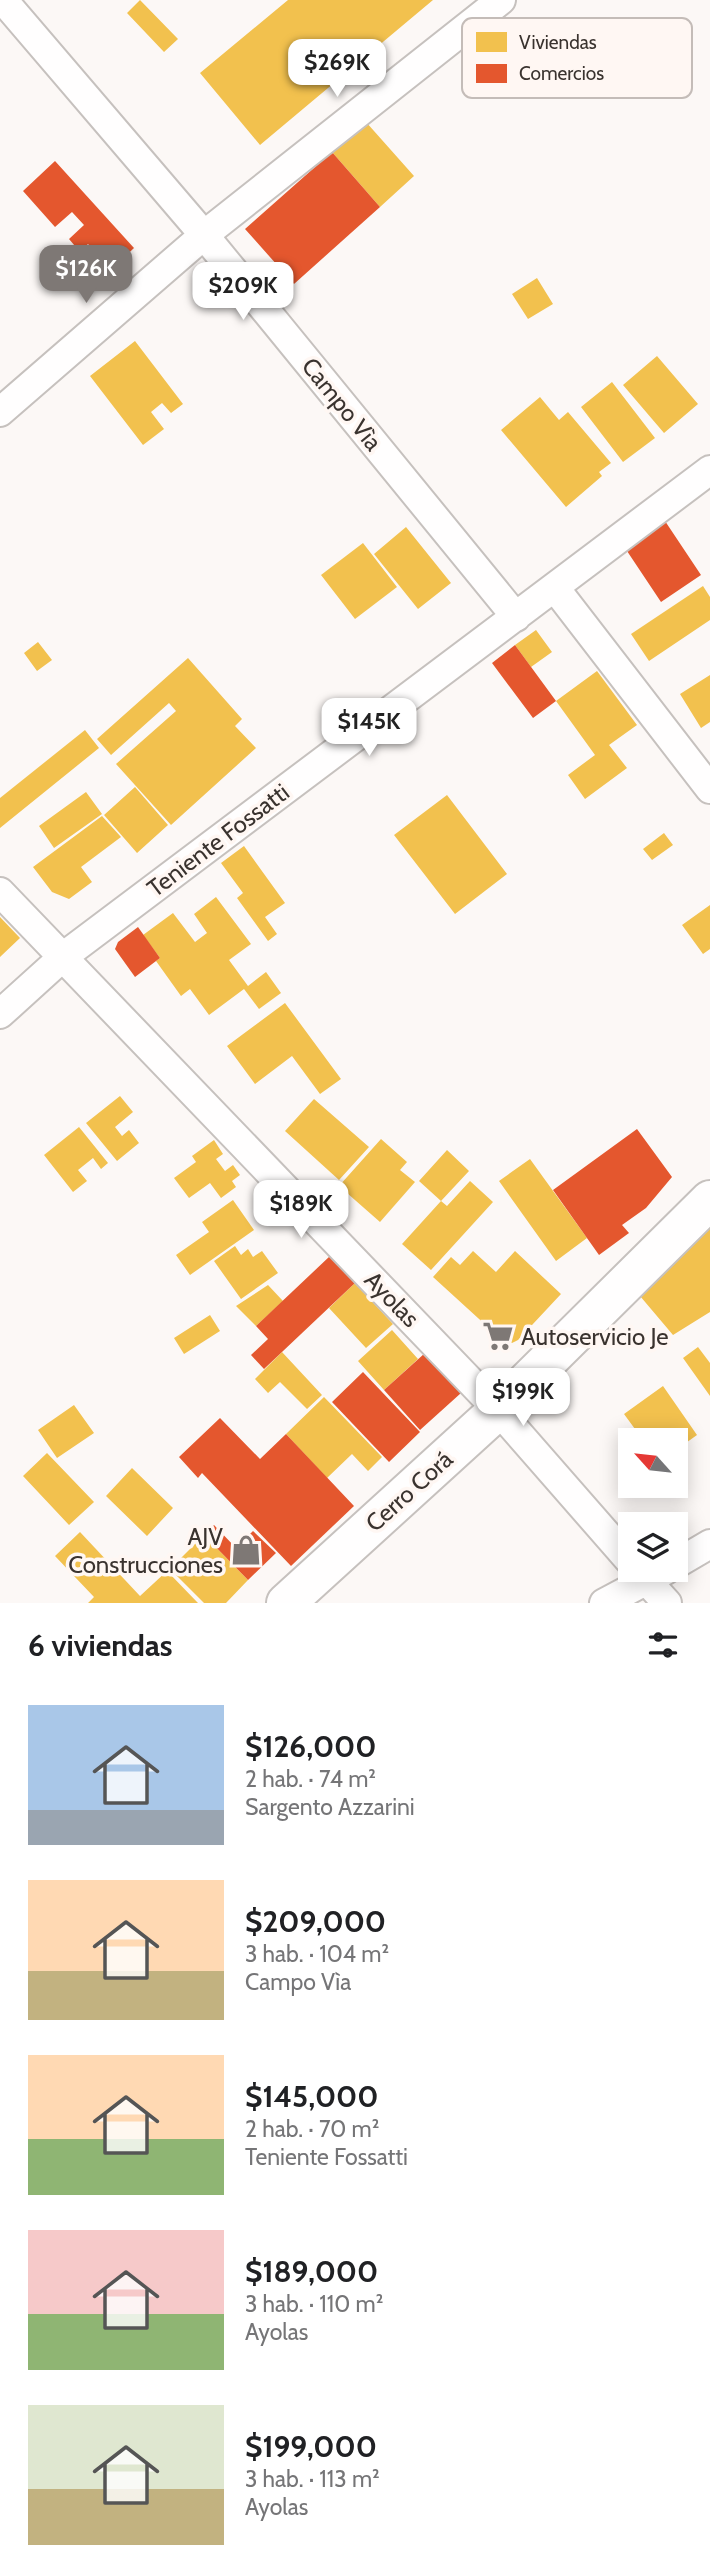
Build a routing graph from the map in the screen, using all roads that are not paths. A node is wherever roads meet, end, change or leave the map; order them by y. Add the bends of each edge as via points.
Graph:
1 (4, 0) edge
2 (501, 0) edge
3 (478, 18) edge
4 (462, 31) edge
5 (204, 236) junction
6 (0, 412) edge
7 (710, 470) edge
8 (555, 588) junction
9 (516, 617) junction
10 (710, 789) edge
11 (0, 892) edge
12 (64, 956) junction
13 (0, 1014) edge
14 (710, 1200) edge
15 (498, 1410) junction
16 (618, 1541) edge
17 (710, 1544) edge
18 (688, 1557) edge
19 (630, 1582) edge
20 (653, 1582) edge
21 (286, 1603) edge
22 (604, 1603) edge
23 (667, 1603) edge

1 - 5 street, Campo Vìa
2 - 3 street
4 - 5 street
5 - 6 street
5 - 9 street, Campo Vìa
7 - 8 street, Teniente Fossatti
8 - 9 street, Teniente Fossatti
8 - 10 street
9 - 12 street, Teniente Fossatti
11 - 12 street, Ayolas
12 - 13 street, Teniente Fossatti
12 - 15 street, Ayolas
14 - 15 street, Cerro Corá
15 - 16 street, Ayolas
15 - 21 street, Cerro Corá
17 - 18 street
19 - 22 street
20 - 23 street, Ayolas

